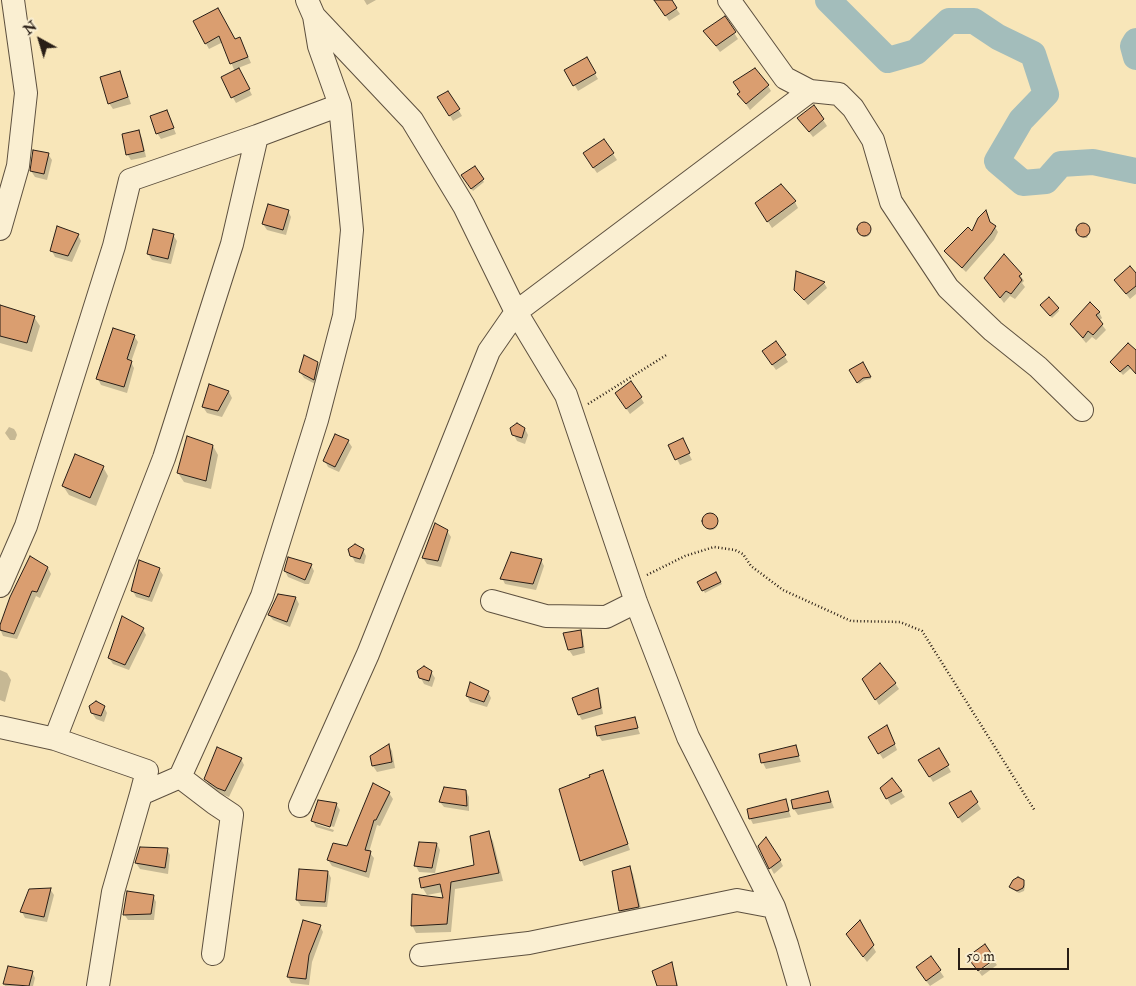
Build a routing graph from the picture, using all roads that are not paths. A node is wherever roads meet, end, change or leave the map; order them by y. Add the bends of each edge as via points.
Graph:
1 (13, 0) edge
2 (729, 0) edge
3 (310, 8) edge
4 (810, 91) junction
5 (340, 105) junction
6 (257, 136) junction
7 (0, 229) edge
8 (516, 312) junction
9 (1082, 410) dead end
10 (0, 586) edge
11 (633, 593) junction
12 (492, 601) dead end
13 (0, 727) edge
14 (55, 739) junction
15 (180, 777) junction
16 (140, 794) junction
17 (300, 806) dead end
18 (740, 867) dead end
19 (774, 908) junction
20 (213, 954) dead end
21 (421, 955) dead end
22 (98, 986) edge
23 (799, 986) edge

1 - 7 street via 26,93 18,166
2 - 4 street via 785,78
3 - 5 street via 319,46
3 - 8 street via 412,120 464,206
4 - 8 street
4 - 9 street via 839,94 854,108 873,140 891,202 948,288
5 - 6 street
5 - 15 street via 352,230 344,316 317,420 262,596
6 - 10 street via 130,180 114,246 26,526
6 - 14 street via 232,244 164,458
8 - 11 street via 566,395
8 - 17 street via 488,351 368,654
11 - 12 street via 606,617 546,616
11 - 19 street via 688,736
13 - 14 street
14 - 16 street via 147,771
15 - 16 street
15 - 20 street via 232,815
16 - 22 street via 113,892
18 - 19 street
19 - 21 street via 737,900 529,943
19 - 23 street

